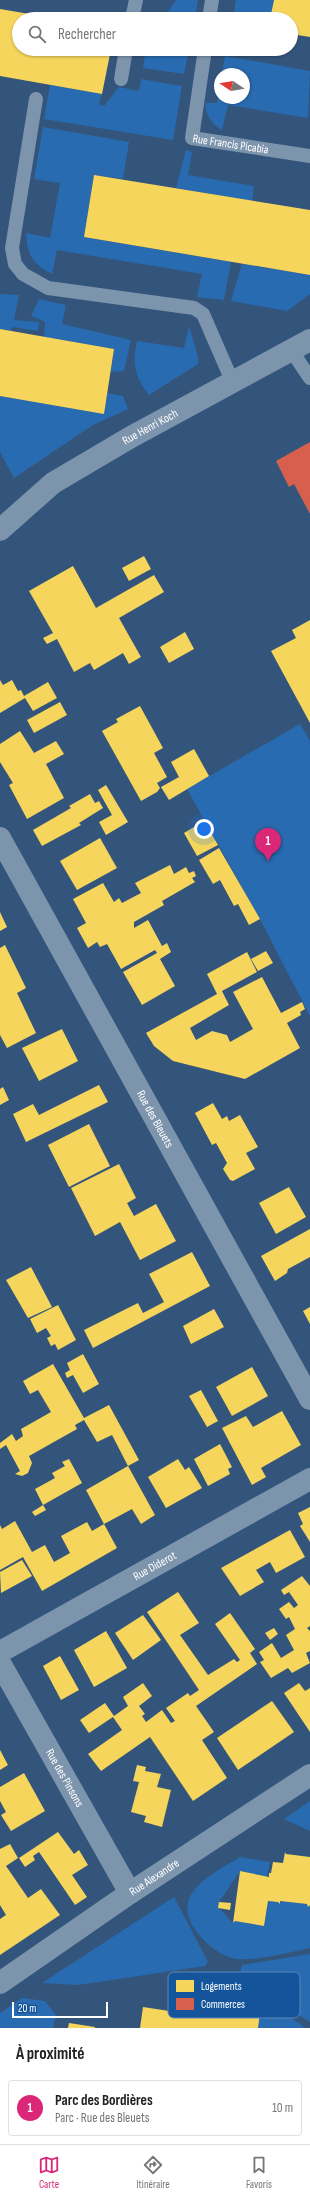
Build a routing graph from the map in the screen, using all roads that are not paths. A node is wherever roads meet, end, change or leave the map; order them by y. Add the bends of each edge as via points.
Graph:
1 (136, 0) edge
2 (212, 0) edge
3 (133, 12) edge
4 (210, 12) edge
5 (125, 56) edge
6 (204, 56) edge
7 (121, 79) dead end
8 (36, 99) dead end
9 (310, 156) edge
10 (310, 340) edge
11 (291, 350) junction
12 (310, 378) edge
13 (233, 383) junction
14 (0, 530) edge
15 (0, 838) edge
16 (310, 1399) edge
17 (310, 1479) edge
18 (0, 1652) edge
19 (0, 1663) edge
20 (310, 1775) edge
21 (130, 1893) junction
22 (0, 1983) edge

1 - 3 lane
2 - 4 lane
5 - 7 lane
6 - 9 lane, Rue Francis Picabia via 192,138
8 - 13 lane via 12,248 15,264 23,274 48,288 194,308 203,314
10 - 11 street, Rue Henri Koch
11 - 12 lane
11 - 13 street, Rue Henri Koch
13 - 14 street, Rue Henri Koch via 53,483
15 - 16 street, Rue des Bleuets
17 - 18 street, Rue Diderot
19 - 21 street, Rue des Pinsons
20 - 21 street, Rue Alexandre
21 - 22 street, Rue Alexandre

